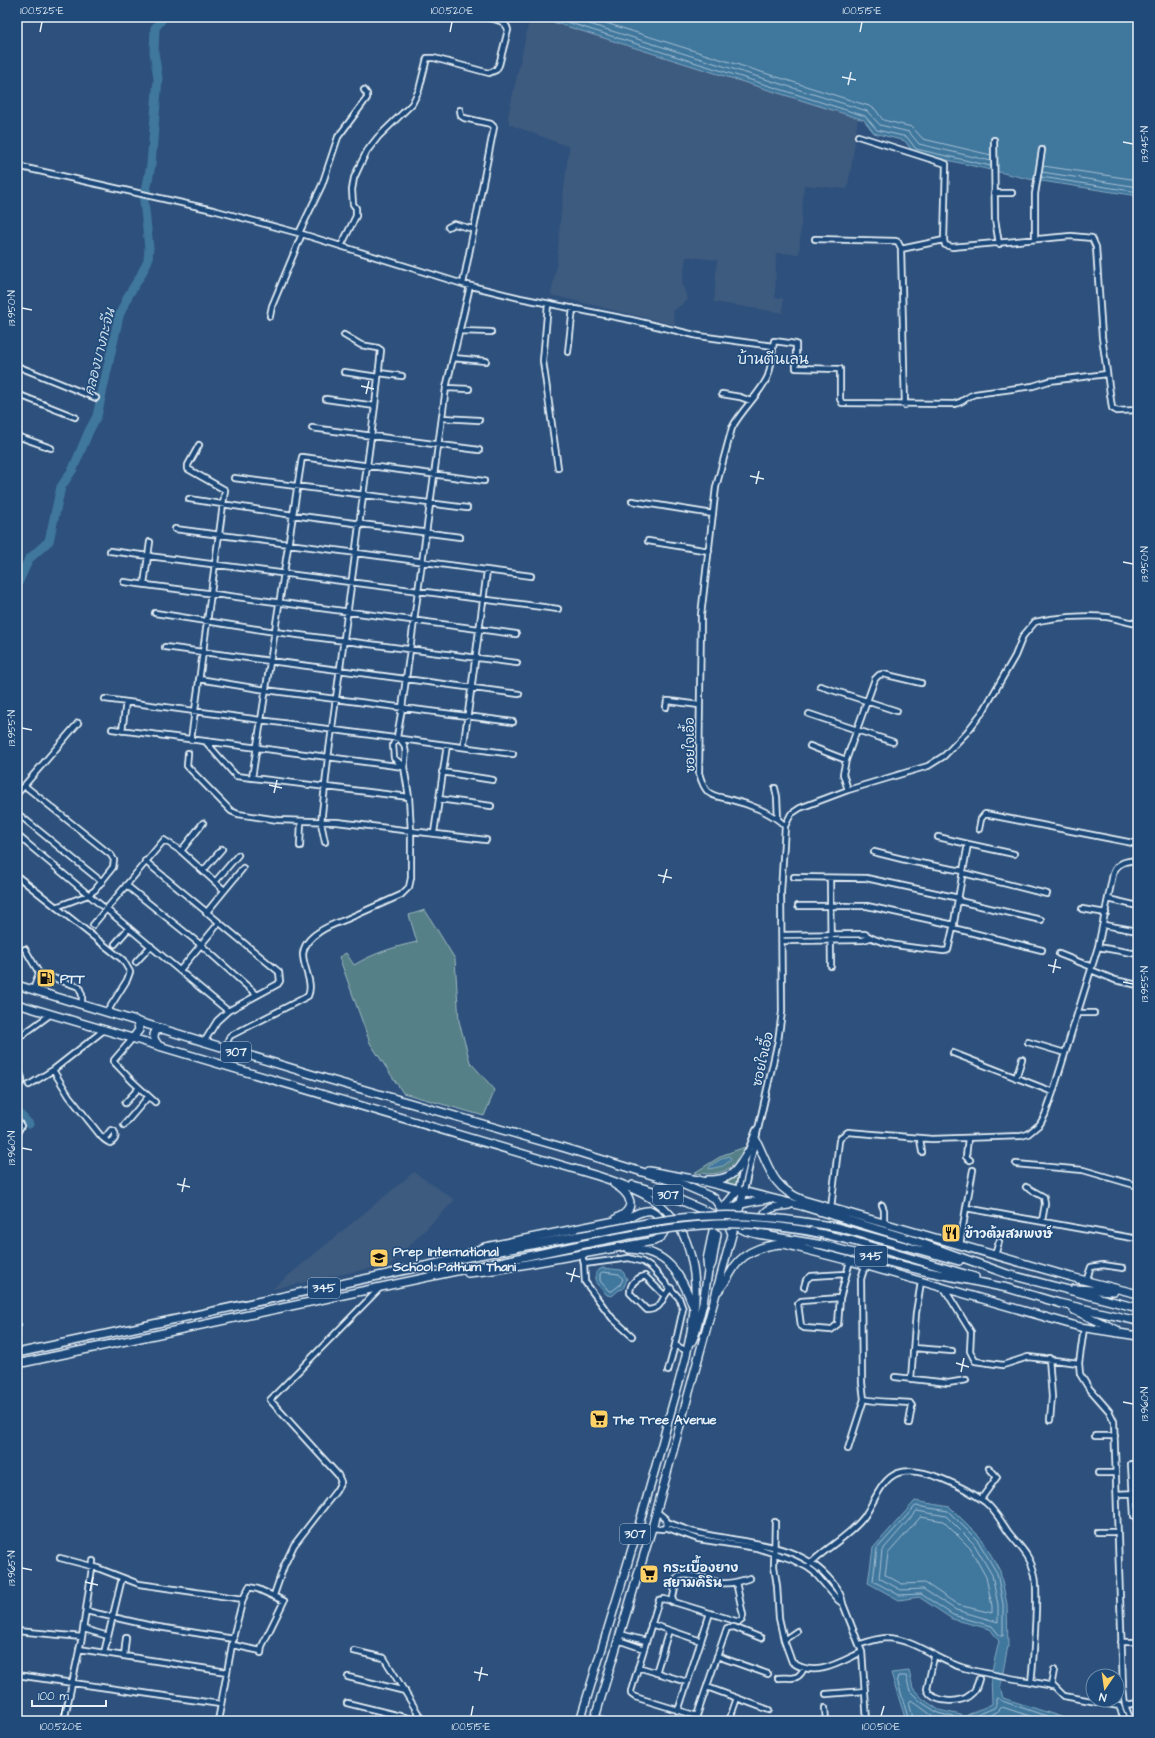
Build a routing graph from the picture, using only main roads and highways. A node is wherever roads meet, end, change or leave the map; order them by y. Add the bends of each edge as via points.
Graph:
1 (17, 985) edge
2 (17, 1004) edge
3 (135, 1020) junction
4 (163, 1029) junction
5 (133, 1038) junction
6 (160, 1046) junction
7 (756, 1140) road end
8 (748, 1152) road end
9 (629, 1168) junction
10 (641, 1172) junction
11 (598, 1176) junction
12 (698, 1180) junction
13 (645, 1187) junction
14 (740, 1196) junction
15 (770, 1199) junction
16 (815, 1203) junction
17 (799, 1205) junction
18 (843, 1211) junction
19 (721, 1214) junction
20 (611, 1221) junction
21 (732, 1224) junction
22 (888, 1232) junction
23 (770, 1236) junction
24 (784, 1244) junction
25 (823, 1245) junction
26 (728, 1248) junction
27 (620, 1249) junction
28 (715, 1249) junction
29 (453, 1260) junction
30 (708, 1272) junction
31 (1010, 1275) junction
32 (436, 1276) junction
33 (1007, 1288) junction
34 (1056, 1288) junction
35 (717, 1292) junction
36 (1135, 1293) edge
37 (1059, 1303) junction
38 (1138, 1308) edge
39 (694, 1310) junction
40 (1138, 1321) edge
41 (1126, 1334) junction
42 (1138, 1336) edge
43 (688, 1349) junction
44 (19, 1352) edge
45 (20, 1364) edge
46 (17, 1369) edge
47 (595, 1720) edge
48 (580, 1721) edge

1 - 3 main road, 307
2 - 5 main road, 307
3 - 4 main road, 307
3 - 5 main road via 139,1030
4 - 6 main road via 157,1030 153,1038
4 - 9 main road, 307
5 - 6 main road, 307
6 - 11 main road, 307
7 - 16 main road via 781,1188 793,1196
8 - 12 main road via 738,1169 730,1176
9 - 10 main road
9 - 12 main road, 307
10 - 13 main road via 649,1182
10 - 19 main road via 710,1196 718,1202
11 - 13 main road, 307
11 - 20 main road via 624,1190 629,1197 629,1209
11 - 39 main road via 636,1189 657,1201 670,1213 686,1240 690,1256 694,1274
12 - 14 main road, 307
13 - 19 main road, 307
14 - 15 main road
14 - 15 main road, 345
14 - 19 main road, 307
14 - 19 main road
14 - 21 main road
14 - 23 main road via 751,1223 759,1231
15 - 17 main road, 345
16 - 17 main road
16 - 18 main road
17 - 22 main road, 345
17 - 23 main road via 768,1209 762,1225
18 - 22 main road
18 - 36 main road via 995,1256
19 - 21 main road
19 - 28 main road
19 - 30 main road, 307 via 707,1260
20 - 27 main road via 651,1211 665,1227 662,1238 658,1240
20 - 29 main road via 485,1247
21 - 23 main road, 345 via 746,1231
21 - 26 main road, 307
22 - 31 main road, 345
23 - 25 main road, 345
24 - 25 main road
24 - 35 main road via 761,1248 742,1258
24 - 41 main road via 1084,1328
25 - 33 main road, 345 via 924,1271
26 - 28 main road via 724,1240
26 - 35 main road, 307
27 - 32 main road via 494,1270
27 - 39 main road via 646,1251 659,1256 669,1264 685,1285
28 - 30 main road
29 - 31 main road, 345, bridge via 672,1219 750,1216 837,1228
29 - 44 main road, 345
30 - 43 main road, 307 via 699,1319
31 - 34 main road, 345
32 - 33 main road, 345, bridge via 594,1242 677,1228 734,1224 814,1232 853,1241
32 - 45 main road, 345
33 - 37 main road, 345
34 - 36 main road
34 - 38 main road, 345
35 - 47 main road, 307 via 652,1528
37 - 40 main road, 345
37 - 41 main road
39 - 43 main road
41 - 42 main road
43 - 48 main road, 307
45 - 46 main road

